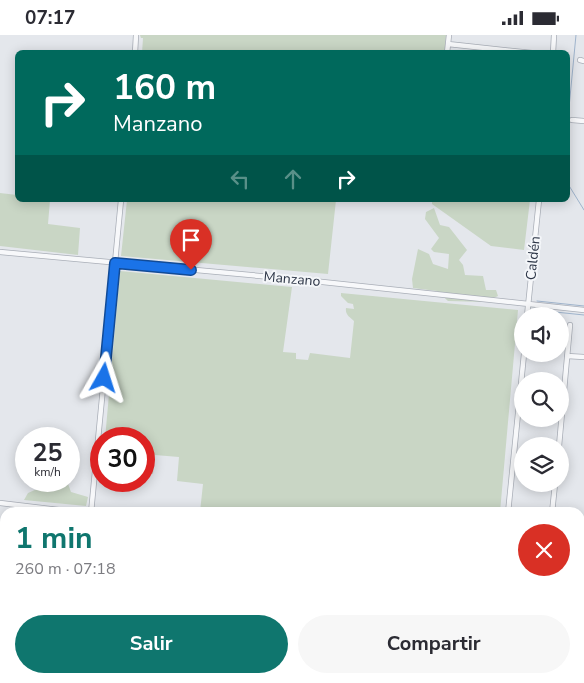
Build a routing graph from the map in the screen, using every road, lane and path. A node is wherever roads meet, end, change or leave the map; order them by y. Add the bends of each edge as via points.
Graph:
1 (136, 35) edge
2 (449, 35) edge
3 (554, 35) edge
4 (448, 44) junction
5 (135, 50) edge
6 (447, 50) edge
7 (504, 50) edge
8 (552, 50) edge
9 (572, 119) dead end
10 (584, 121) edge
11 (121, 202) edge
12 (539, 202) edge
13 (0, 252) edge
14 (115, 263) junction
15 (528, 304) junction
16 (528, 307) edge
17 (584, 310) edge
18 (570, 325) dead end
19 (569, 340) edge
20 (569, 356) edge
21 (584, 357) edge
22 (523, 362) edge
23 (567, 362) edge
24 (559, 437) edge
25 (554, 492) edge
26 (0, 503) edge
27 (34, 507) edge
28 (92, 507) edge
29 (509, 507) edge
30 (553, 507) edge

1 - 5 street
2 - 4 street
3 - 8 street
4 - 6 street
4 - 7 street
9 - 10 street
11 - 14 street
12 - 15 street, Caldén
13 - 14 street, Manzano
14 - 15 street, Manzano
14 - 28 street
15 - 16 street, Caldén
15 - 17 street, Manzano
18 - 19 street
20 - 21 street
22 - 29 street
23 - 24 street
25 - 30 street
26 - 27 street

